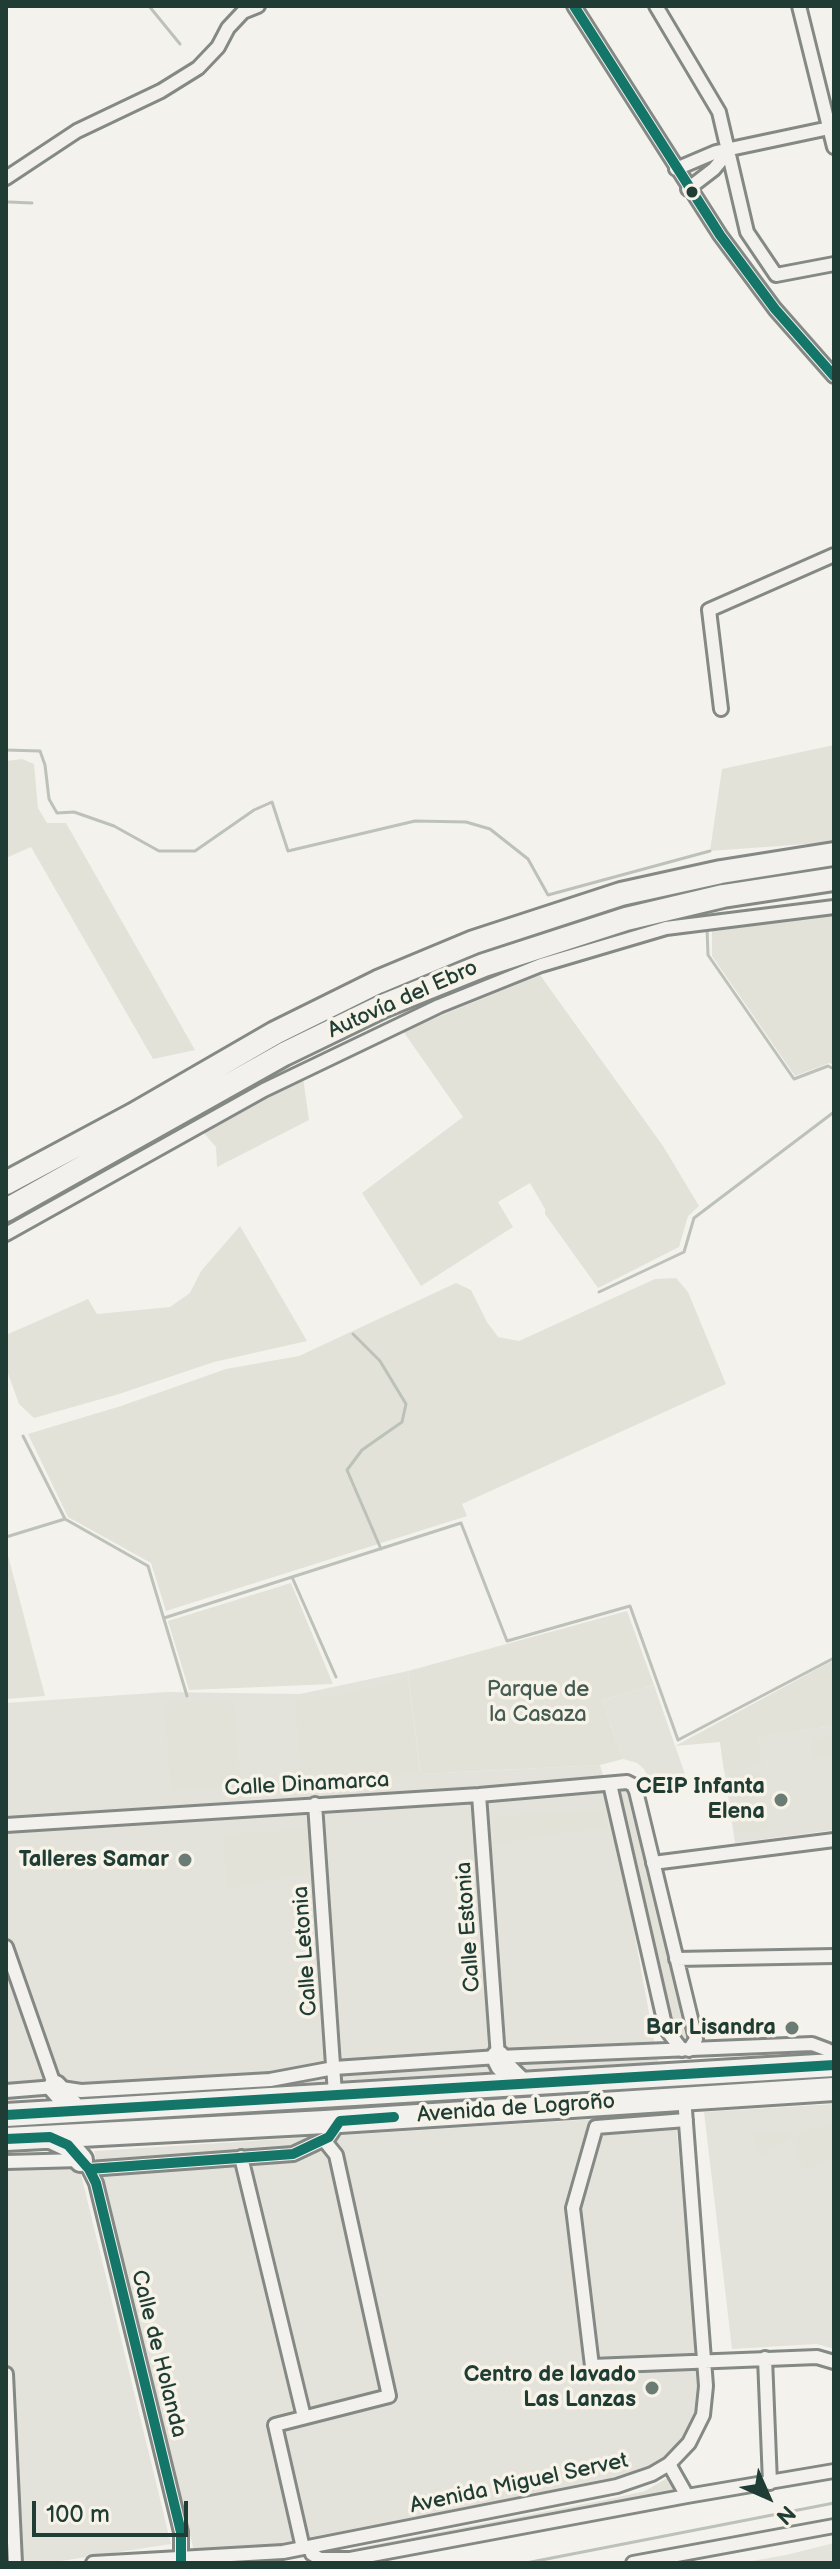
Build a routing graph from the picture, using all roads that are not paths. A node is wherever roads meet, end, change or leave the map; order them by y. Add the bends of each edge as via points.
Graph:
1 (258, 6) edge
2 (574, 6) edge
3 (656, 6) edge
4 (799, 6) edge
5 (832, 128) edge
6 (834, 147) edge
7 (728, 152) junction
8 (676, 169) junction
9 (6, 178) edge
10 (688, 189) junction
11 (834, 264) edge
12 (834, 376) edge
13 (834, 555) edge
14 (721, 709) dead end
15 (834, 854) edge
16 (834, 879) edge
17 (834, 907) edge
18 (6, 1183) edge
19 (6, 1210) edge
20 (6, 1234) edge
21 (610, 1784) junction
22 (479, 1795) junction
23 (315, 1804) junction
24 (6, 1825) edge
25 (834, 1840) edge
26 (653, 1863) junction
27 (6, 1947) edge
28 (834, 1956) edge
29 (676, 1959) junction
30 (666, 2029) junction
31 (680, 2050) junction
32 (832, 2054) edge
33 (498, 2057) junction
34 (334, 2068) junction
35 (520, 2083) junction
36 (480, 2085) junction
37 (55, 2087) junction
38 (834, 2089) edge
39 (6, 2091) edge
40 (214, 2092) junction
41 (335, 2094) junction
42 (684, 2097) junction
43 (64, 2111) junction
44 (6, 2115) edge
45 (686, 2120) junction
46 (340, 2121) junction
47 (50, 2137) junction
48 (6, 2139) edge
49 (324, 2140) junction
50 (241, 2157) junction
51 (6, 2162) edge
52 (85, 2164) junction
53 (765, 2358) junction
54 (705, 2360) junction
55 (834, 2362) edge
56 (6, 2374) edge
57 (304, 2417) junction
58 (669, 2464) junction
59 (834, 2471) edge
60 (770, 2483) junction
61 (687, 2496) junction
62 (834, 2526) edge
63 (306, 2548) junction
64 (181, 2560) edge
65 (15, 2563) edge
66 (93, 2563) edge
67 (633, 2563) edge

1 - 9 street via 243,12 198,68 77,131
2 - 8 street
3 - 7 street via 719,112
4 - 5 street
5 - 6 street
5 - 7 street
7 - 8 street
7 - 10 street
7 - 11 street via 747,232 776,275
8 - 10 street
10 - 12 street via 758,287
13 - 14 street via 709,610
15 - 18 highway, Autovía del Ebro via 621,894 474,942 275,1033
16 - 19 highway, Autovía del Ebro via 723,896 626,919 470,970 284,1054
17 - 20 street via 666,928 541,965 439,1006 264,1090
21 - 22 street, Calle Dinamarca
21 - 26 street via 633,1785
21 - 30 street
22 - 23 street, Calle Dinamarca
22 - 33 street, Calle Estonia
23 - 24 street, Calle Dinamarca
23 - 34 street, Calle Letonia
25 - 26 street
26 - 29 street
27 - 37 street
28 - 29 street
29 - 31 street via 696,2039
30 - 31 street
30 - 31 street
31 - 32 street via 812,2044
31 - 33 street
32 - 35 highway, Avenida de Logroño via 783,2067
33 - 34 street
33 - 35 highway
33 - 36 highway
34 - 40 street
34 - 41 street, Calle Letonia
35 - 36 highway, Avenida de Logroño
36 - 41 highway, Avenida de Logroño
37 - 39 street
37 - 40 street
37 - 43 highway
38 - 42 highway, Avenida de Logroño
40 - 41 highway, Avenida de Logroño
40 - 43 highway, Avenida de Logroño
42 - 45 street, Avenida Miguel Servet
42 - 46 highway, Avenida de Logroño
43 - 44 highway, Avenida de Logroño
45 - 54 street, Avenida Miguel Servet
45 - 54 street via 596,2127 573,2208 592,2366
46 - 47 highway, Avenida de Logroño
46 - 49 street
47 - 48 highway, Avenida de Logroño
47 - 52 highway via 68,2145
49 - 50 street via 293,2154
49 - 57 street via 336,2155 389,2396
50 - 52 street
50 - 57 street
51 - 52 street
52 - 64 street, Calle de Holanda via 97,2189 181,2532
53 - 54 street
53 - 55 street via 817,2357
53 - 60 street
54 - 58 street, Avenida Miguel Servet via 703,2415 689,2443
56 - 65 street
57 - 63 street via 275,2425
58 - 61 street
58 - 63 street, Avenida Miguel Servet via 617,2486
59 - 60 street
60 - 61 street
61 - 63 street via 350,2559 320,2559
62 - 67 street
63 - 64 street, Avenida Miguel Servet
64 - 66 street, Avenida Miguel Servet

